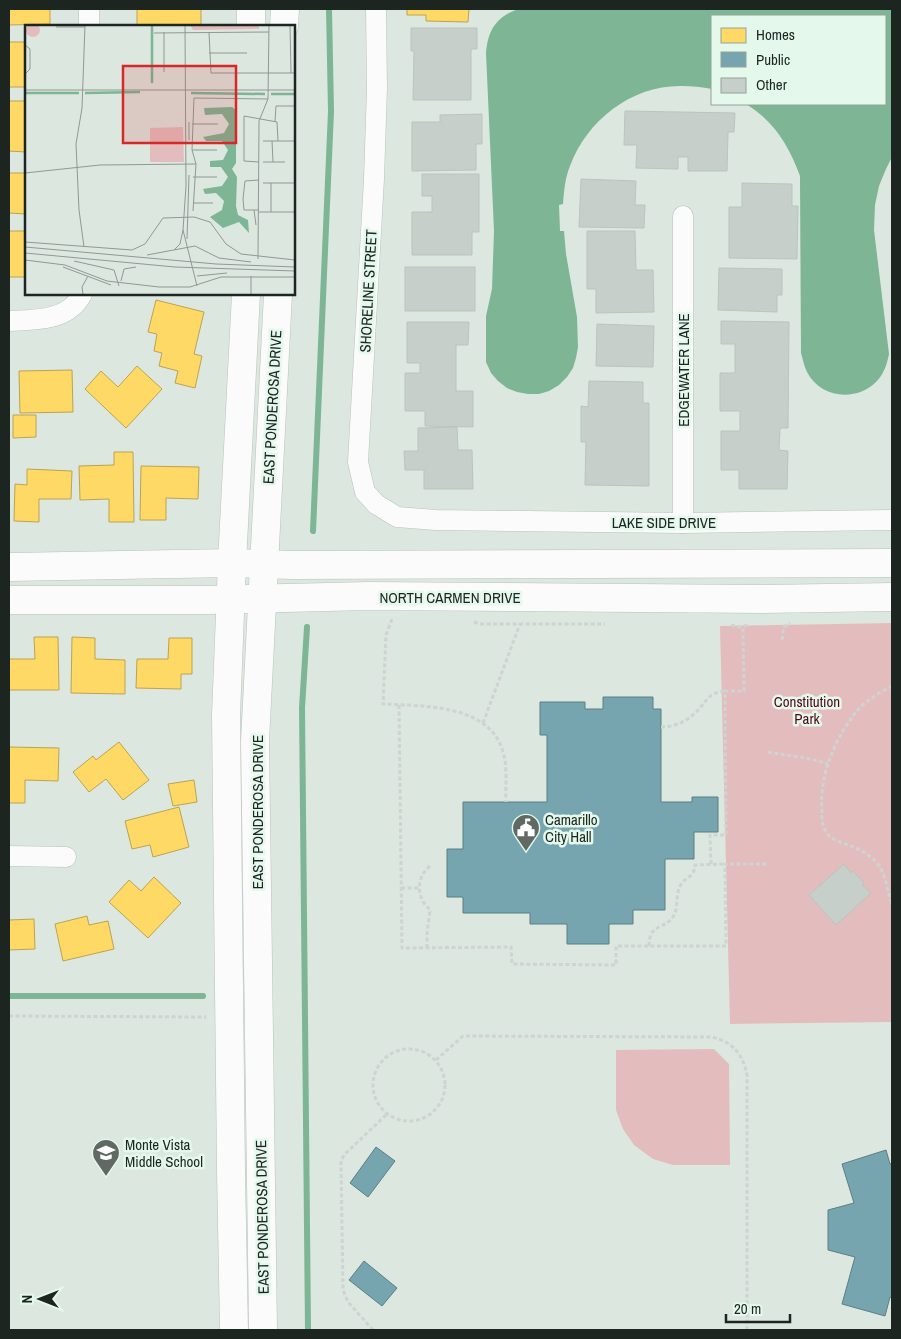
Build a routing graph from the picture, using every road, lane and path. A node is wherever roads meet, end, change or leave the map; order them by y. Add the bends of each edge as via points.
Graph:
1 (89, 9) edge
2 (251, 9) edge
3 (285, 9) edge
4 (376, 9) edge
5 (89, 25) edge
6 (251, 25) edge
7 (284, 25) edge
8 (683, 216) dead end
9 (82, 295) edge
10 (246, 295) edge
11 (278, 295) edge
12 (9, 321) edge
13 (436, 520) joint
14 (892, 520) edge
15 (683, 523) junction
16 (232, 562) junction
17 (892, 563) edge
18 (264, 564) junction
19 (9, 567) edge
20 (892, 597) edge
21 (262, 599) junction
22 (9, 600) edge
23 (231, 600) junction
24 (392, 619) dead end
25 (471, 621) dead end
26 (783, 622) dead end
27 (757, 623) dead end
28 (520, 624) junction
29 (609, 624) dead end
30 (728, 624) dead end
31 (743, 626) junction
32 (782, 640) dead end
33 (892, 686) edge
34 (725, 691) junction
35 (399, 705) junction
36 (483, 723) junction
37 (661, 727) dead end
38 (768, 752) dead end
39 (828, 764) junction
40 (506, 802) dead end
41 (9, 856) edge
42 (66, 857) dead end
43 (711, 864) junction
44 (725, 864) junction
45 (768, 864) dead end
46 (430, 866) dead end
47 (401, 888) junction
48 (419, 888) junction
49 (892, 904) edge
50 (650, 946) junction
51 (427, 948) junction
52 (9, 1016) edge
53 (212, 1017) dead end
54 (436, 1060) junction
55 (387, 1114) junction
56 (234, 1330) edge
57 (263, 1330) edge
58 (373, 1330) edge
59 (747, 1330) edge

1 - 5 street
2 - 6 main road
3 - 7 main road
4 - 13 street, SHORELINE STREET via 374,179 358,462 365,492 376,504 397,517
8 - 15 street, EDGEWATER LANE
9 - 12 street via 66,313
10 - 16 main road, EAST PONDEROSA DRIVE
11 - 18 main road, EAST PONDEROSA DRIVE
13 - 15 street, LAKE SIDE DRIVE
14 - 15 street, LAKE SIDE DRIVE
16 - 18 main road
16 - 19 main road
16 - 23 main road, EAST PONDEROSA DRIVE
17 - 18 main road
18 - 21 main road, EAST PONDEROSA DRIVE
20 - 21 main road, NORTH CARMEN DRIVE via 368,596
21 - 23 main road, NORTH CARMEN DRIVE
21 - 57 main road, EAST PONDEROSA DRIVE via 255,750
22 - 23 main road, NORTH CARMEN DRIVE
23 - 56 main road, EAST PONDEROSA DRIVE via 226,723
24 - 35 path via 386,635 383,704
25 - 28 path
26 - 32 path via 792,622 784,627
27 - 31 path
28 - 29 path
28 - 36 path
30 - 31 path
31 - 34 path via 744,690
33 - 39 path via 868,700 854,714
34 - 37 path via 717,691 686,720
34 - 43 path via 726,835 710,835
35 - 36 path via 470,715
35 - 47 path
36 - 40 path via 493,731 503,751
38 - 39 path
39 - 49 path via 822,788 825,831 834,840 862,851 877,864 883,871
41 - 42 street
43 - 44 path
43 - 50 path via 695,865 693,874 681,884 674,917 653,932
44 - 45 path
44 - 50 path via 726,946
46 - 48 path via 422,874
47 - 48 path
47 - 51 path via 402,948
48 - 51 path via 422,900 431,910
50 - 51 path via 616,946 616,965 512,964 511,947
52 - 53 path
54 - 55 path via 445,1078 443,1099 438,1108 421,1120 410,1122
54 - 55 path via 428,1053 408,1048 398,1050 380,1062 375,1071 373,1092
54 - 59 path via 463,1036 711,1037 733,1047 744,1063 747,1075
55 - 58 path via 341,1160 343,1290 348,1302

